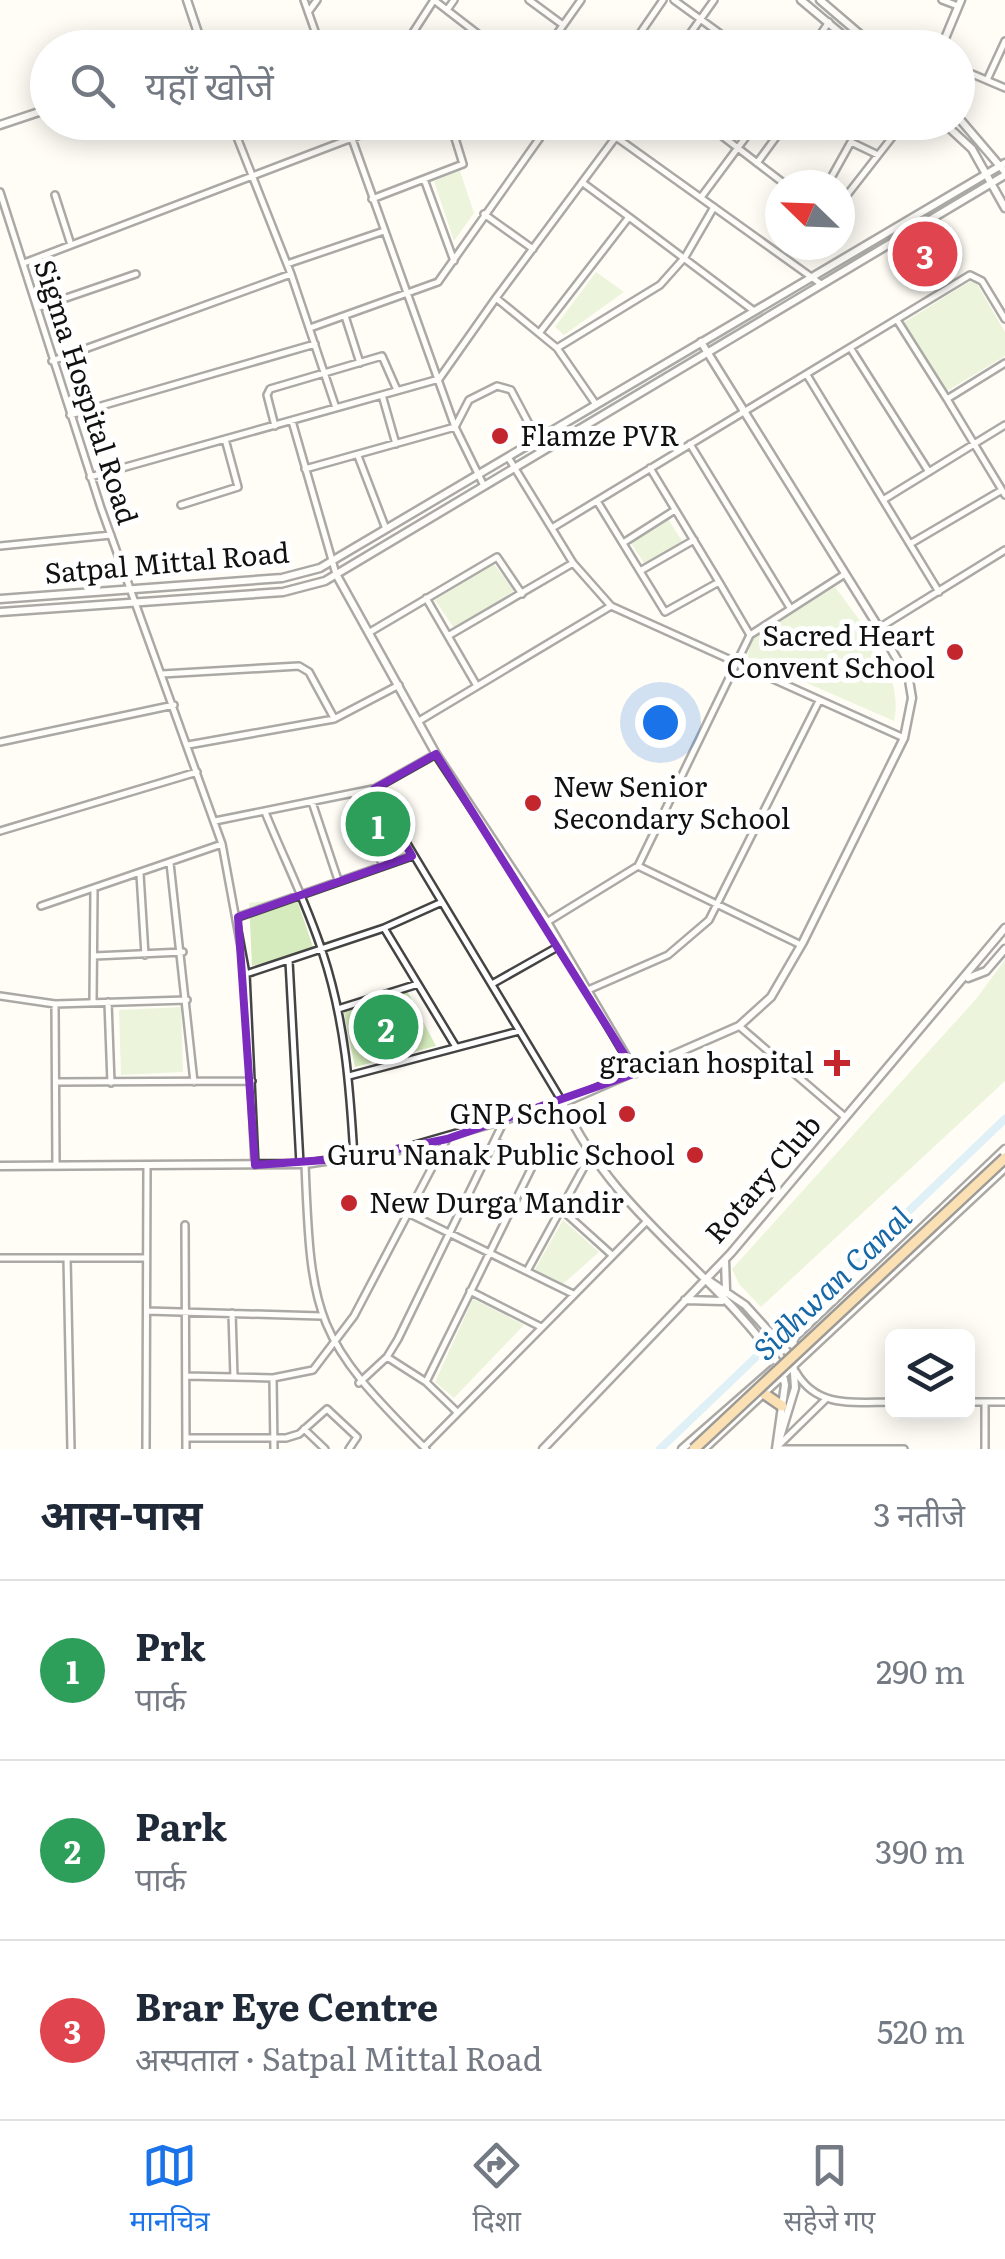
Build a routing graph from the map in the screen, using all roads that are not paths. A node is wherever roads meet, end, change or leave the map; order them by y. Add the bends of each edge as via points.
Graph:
1 (187, 0) edge
2 (304, 0) edge
3 (317, 0) edge
4 (434, 0) edge
5 (454, 0) edge
6 (529, 0) edge
7 (581, 0) edge
8 (664, 0) edge
9 (674, 0) edge
10 (714, 0) edge
11 (801, 0) edge
12 (820, 0) edge
13 (942, 0) edge
14 (960, 3) edge
15 (447, 10) junction
16 (309, 11) junction
17 (701, 18) junction
18 (829, 22) junction
19 (562, 25) junction
20 (197, 30) edge
21 (315, 30) edge
22 (415, 30) edge
23 (473, 30) edge
24 (559, 30) edge
25 (643, 30) edge
26 (693, 30) edge
27 (717, 30) edge
28 (823, 30) edge
29 (838, 30) edge
30 (855, 30) edge
31 (949, 30) edge
32 (1005, 40) edge
33 (975, 75) edge
34 (987, 80) junction
35 (1005, 88) edge
36 (30, 116) edge
37 (0, 125) edge
38 (975, 136) edge
39 (238, 140) edge
40 (345, 140) edge
41 (352, 140) edge
42 (456, 140) edge
43 (537, 140) edge
44 (614, 140) edge
45 (620, 140) edge
46 (727, 140) edge
47 (744, 140) edge
48 (774, 140) edge
49 (889, 140) edge
50 (963, 140) edge
51 (738, 148) junction
52 (878, 154) junction
53 (757, 163) junction
54 (1004, 169) edge
55 (766, 170) edge
56 (835, 170) edge
57 (250, 174) junction
58 (983, 174) junction
59 (424, 179) junction
60 (583, 183) junction
61 (855, 184) edge
62 (989, 184) junction
63 (0, 192) edge
64 (55, 195) dead end
65 (702, 196) junction
66 (371, 200) junction
67 (714, 206) junction
68 (1005, 208) edge
69 (484, 214) junction
70 (629, 217) junction
71 (384, 231) junction
72 (71, 245) junction
73 (533, 249) junction
74 (685, 257) junction
75 (454, 262) junction
76 (24, 263) junction
77 (287, 264) junction
78 (136, 274) dead end
79 (291, 274) junction
80 (811, 277) junction
81 (821, 284) junction
82 (407, 293) junction
83 (496, 298) junction
84 (37, 308) junction
85 (754, 311) junction
86 (344, 316) junction
87 (1005, 319) edge
88 (897, 320) junction
89 (310, 328) junction
90 (540, 332) junction
91 (701, 342) junction
92 (315, 344) junction
93 (557, 348) junction
94 (851, 349) junction
95 (708, 354) junction
96 (52, 360) junction
97 (360, 363) junction
98 (1005, 363) edge
99 (326, 374) junction
100 (807, 375) junction
101 (439, 380) junction
102 (397, 390) junction
103 (382, 395) junction
104 (946, 399) junction
105 (595, 403) junction
106 (336, 408) junction
107 (744, 413) junction
108 (70, 415) junction
109 (292, 421) junction
110 (275, 426) junction
111 (1005, 426) edge
112 (455, 427) junction
113 (536, 438) junction
114 (225, 439) junction
115 (396, 444) junction
116 (690, 444) junction
117 (973, 445) junction
118 (358, 456) junction
119 (508, 457) junction
120 (305, 468) junction
121 (515, 468) junction
122 (650, 468) junction
123 (929, 472) junction
124 (478, 474) junction
125 (90, 477) junction
126 (484, 486) junction
127 (1004, 493) edge
128 (883, 500) junction
129 (596, 501) junction
130 (181, 505) dead end
131 (675, 510) junction
132 (552, 528) junction
133 (386, 529) junction
134 (111, 536) junction
135 (694, 540) junction
136 (622, 543) junction
137 (910, 544) junction
138 (0, 546) edge
139 (1005, 550) edge
140 (332, 562) junction
141 (574, 563) junction
142 (640, 571) junction
143 (336, 574) junction
144 (846, 574) junction
145 (719, 582) junction
146 (939, 592) junction
147 (131, 593) junction
148 (522, 594) junction
149 (426, 598) junction
150 (0, 599) edge
151 (135, 604) junction
152 (612, 606) junction
153 (788, 606) junction
154 (0, 612) edge
155 (879, 628) junction
156 (370, 632) junction
157 (750, 635) junction
158 (448, 636) junction
159 (736, 665) junction
160 (162, 674) junction
161 (399, 684) junction
162 (477, 686) junction
163 (819, 701) junction
164 (174, 705) junction
165 (334, 720) junction
166 (419, 721) junction
167 (904, 738) junction
168 (0, 742) edge
169 (188, 745) junction
170 (436, 754) junction
171 (197, 772) junction
172 (374, 788) junction
173 (354, 795) junction
174 (312, 802) junction
175 (264, 812) junction
176 (215, 821) junction
177 (0, 831) edge
178 (222, 844) junction
179 (412, 856) junction
180 (170, 863) junction
181 (383, 866) junction
182 (638, 866) junction
183 (140, 874) junction
184 (338, 881) junction
185 (94, 890) junction
186 (299, 896) junction
187 (442, 902) junction
188 (718, 904) junction
189 (41, 906) dead end
190 (238, 917) junction
191 (547, 922) junction
192 (384, 928) junction
193 (1005, 928) edge
194 (561, 945) junction
195 (801, 946) junction
196 (1005, 949) edge
197 (183, 952) junction
198 (323, 952) junction
199 (144, 955) junction
200 (94, 956) junction
201 (289, 961) junction
202 (246, 974) junction
203 (966, 978) junction
204 (418, 984) junction
205 (492, 984) junction
206 (588, 990) junction
207 (0, 996) edge
208 (187, 1000) junction
209 (108, 1002) junction
210 (93, 1003) junction
211 (55, 1004) junction
212 (338, 1009) junction
213 (740, 1026) junction
214 (519, 1031) junction
215 (456, 1047) junction
216 (636, 1072) junction
217 (350, 1076) junction
218 (252, 1081) junction
219 (56, 1082) junction
220 (111, 1082) junction
221 (194, 1082) junction
222 (563, 1103) junction
223 (846, 1117) junction
224 (503, 1122) junction
225 (447, 1139) junction
226 (496, 1142) junction
227 (1005, 1150) edge
228 (590, 1156) junction
229 (354, 1158) junction
230 (1005, 1158) edge
231 (303, 1164) junction
232 (147, 1165) junction
233 (255, 1165) junction
234 (0, 1166) edge
235 (56, 1166) junction
236 (1005, 1168) edge
237 (562, 1210) junction
238 (408, 1213) junction
239 (646, 1222) junction
240 (185, 1225) dead end
241 (450, 1233) junction
242 (489, 1252) junction
243 (612, 1255) junction
244 (0, 1258) edge
245 (67, 1258) junction
246 (146, 1258) junction
247 (725, 1259) junction
248 (527, 1271) junction
249 (704, 1278) junction
250 (726, 1290) junction
251 (470, 1291) junction
252 (573, 1294) junction
253 (683, 1300) junction
254 (723, 1301) junction
255 (147, 1310) junction
256 (186, 1312) junction
257 (232, 1314) junction
258 (320, 1316) junction
259 (540, 1327) junction
260 (334, 1344) junction
261 (789, 1351) junction
262 (387, 1357) junction
263 (777, 1362) junction
264 (796, 1368) junction
265 (784, 1374) junction
266 (186, 1376) junction
267 (234, 1377) junction
268 (272, 1378) junction
269 (426, 1382) junction
270 (360, 1383) junction
271 (763, 1394) junction
272 (825, 1400) junction
273 (885, 1402) edge
274 (975, 1402) edge
275 (986, 1402) junction
276 (1005, 1402) edge
277 (782, 1406) junction
278 (457, 1412) junction
279 (304, 1429) junction
280 (186, 1438) junction
281 (274, 1438) junction
282 (211, 1440) junction
283 (424, 1448) edge
284 (71, 1449) edge
285 (146, 1449) edge
286 (186, 1449) edge
287 (211, 1449) edge
288 (274, 1449) edge
289 (325, 1449) edge
290 (349, 1449) edge
291 (543, 1449) edge
292 (682, 1449) edge
293 (694, 1449) edge
294 (704, 1449) edge
295 (776, 1449) edge
296 (904, 1449) edge
297 (985, 1449) edge

1 - 20 street
2 - 16 street
3 - 16 street
4 - 15 street
4 - 22 street
5 - 15 street
6 - 19 street
7 - 19 street
8 - 25 street
9 - 17 street
10 - 17 street
11 - 18 street
12 - 30 street
13 - 14 street
14 - 31 street
15 - 23 street
16 - 21 street
17 - 26 street
17 - 27 street
18 - 28 street
18 - 29 street
19 - 24 street
32 - 34 street
33 - 34 street
34 - 35 street
36 - 37 street
38 - 54 street
39 - 57 street
40 - 57 street
41 - 66 street
42 - 59 street via 463,164
43 - 69 street
44 - 60 street
45 - 65 street
46 - 51 street
47 - 51 street
48 - 53 street
49 - 52 street
50 - 58 street
51 - 53 street
51 - 65 street
52 - 56 street via 851,142
52 - 61 street
53 - 55 street
54 - 58 street, Satpal Mittal Road
54 - 62 street, Satpal Mittal Road
57 - 72 street
57 - 77 street
58 - 62 street
58 - 80 street, Satpal Mittal Road
59 - 66 street
59 - 75 street
60 - 70 street
60 - 73 street
62 - 68 street
62 - 81 street, Satpal Mittal Road
63 - 76 street, Sigma Hospital Road
64 - 72 street
65 - 67 street
66 - 71 street
67 - 74 street
67 - 80 street
69 - 73 street
69 - 75 street
70 - 74 street
70 - 90 street
71 - 77 street
71 - 82 street
72 - 76 street
73 - 83 street
74 - 85 street
74 - 93 street via 650,293
75 - 82 street via 438,282
76 - 84 street, Sigma Hospital Road
77 - 79 street
78 - 84 street
79 - 89 street
79 - 96 street
80 - 81 street
80 - 85 street, Satpal Mittal Road
81 - 95 street, Satpal Mittal Road
82 - 86 street
82 - 101 street
83 - 90 street
83 - 101 street
84 - 96 street, Sigma Hospital Road
85 - 91 street, Satpal Mittal Road
86 - 89 street
86 - 97 street
87 - 88 street via 975,275
88 - 94 street
88 - 104 street
89 - 92 street
90 - 93 street
91 - 95 street
91 - 105 street, Satpal Mittal Road
92 - 99 street
92 - 108 street
93 - 105 street
94 - 100 street
94 - 123 street
95 - 107 street
95 - 121 street, Satpal Mittal Road
96 - 108 street, Sigma Hospital Road
97 - 99 street
97 - 102 street via 384,357
98 - 104 street
99 - 106 street
99 - 110 street via 267,391
100 - 107 street
100 - 128 street
101 - 102 street
101 - 112 street
102 - 103 street
103 - 106 street
103 - 115 street
104 - 117 street
105 - 113 street, Satpal Mittal Road
106 - 109 street
107 - 116 street
107 - 144 street
108 - 125 street, Sigma Hospital Road
109 - 110 street
109 - 120 street
110 - 114 street
111 - 117 street
112 - 113 street via 469,400 504,386
112 - 115 street
112 - 124 street
113 - 119 street, Satpal Mittal Road
114 - 125 street
114 - 130 street via 238,487
115 - 118 street
116 - 122 street
116 - 153 street
117 - 123 street
117 - 127 street
118 - 120 street
118 - 133 street
119 - 121 street
119 - 124 street, Satpal Mittal Road
120 - 140 street
121 - 126 street, Satpal Mittal Road
121 - 132 street
122 - 129 street
122 - 131 street
123 - 128 street
124 - 126 street
124 - 133 street, Satpal Mittal Road
125 - 134 street, Sigma Hospital Road
126 - 143 street, Satpal Mittal Road
127 - 137 street
128 - 137 street
129 - 132 street
129 - 136 street
131 - 135 street
131 - 136 street
132 - 141 street
133 - 140 street, Satpal Mittal Road
134 - 138 street
134 - 147 street, Sigma Hospital Road
135 - 142 street
135 - 145 street
136 - 142 street
137 - 146 street
139 - 146 street
140 - 143 street
140 - 147 street, Satpal Mittal Road via 282,578
141 - 148 street
141 - 152 street
142 - 145 street via 665,612
143 - 151 street, Satpal Mittal Road via 283,592
143 - 156 street
144 - 153 street
144 - 155 street
145 - 157 street
146 - 155 street
147 - 150 street, Satpal Mittal Road
147 - 151 street, Sigma Hospital Road
148 - 149 street via 497,557
148 - 158 street
149 - 156 street
149 - 158 street
151 - 154 street, Satpal Mittal Road
151 - 160 street, Sigma Hospital Road
152 - 159 street
152 - 162 street
153 - 157 street
155 - 167 street via 909,680 913,712
156 - 161 street
157 - 159 street
158 - 162 street
159 - 163 street
159 - 182 street
160 - 164 street, Sigma Hospital Road
160 - 165 street via 299,666 310,672
161 - 165 street
161 - 166 street
162 - 166 street
163 - 167 street
163 - 188 street
164 - 168 street
164 - 169 street, Sigma Hospital Road
165 - 169 street
166 - 170 street
167 - 195 street
169 - 171 street, Sigma Hospital Road
170 - 172 street
170 - 191 street
171 - 176 street, Sigma Hospital Road
171 - 177 street
172 - 173 street
172 - 179 street
173 - 174 street
173 - 181 street
174 - 175 street
174 - 184 street
175 - 176 street
175 - 186 street
176 - 178 street, Sigma Hospital Road
178 - 180 street
178 - 190 street, Sigma Hospital Road
179 - 181 street
179 - 187 street
180 - 183 street
180 - 197 street
181 - 184 street
182 - 188 street
182 - 191 street
183 - 185 street
183 - 199 street
184 - 186 street
185 - 189 street
185 - 200 street
186 - 190 street
186 - 198 street
187 - 192 street
187 - 205 street
188 - 195 street
188 - 206 street via 696,934 668,955
190 - 202 street, Sigma Hospital Road
191 - 194 street
192 - 198 street
192 - 204 street
193 - 203 street, Rotary Club
194 - 205 street
194 - 206 street
195 - 213 street via 770,997
196 - 203 street via 979,976
197 - 199 street
197 - 208 street
198 - 201 street
198 - 212 street
199 - 200 street
200 - 210 street
201 - 202 street
201 - 231 street
202 - 218 street, Sigma Hospital Road
203 - 223 street, Rotary Club
204 - 212 street
204 - 215 street
205 - 214 street
206 - 216 street
207 - 211 street
208 - 209 street
208 - 221 street
209 - 210 street
209 - 220 street
210 - 211 street
211 - 219 street
212 - 217 street
213 - 216 street
213 - 223 street
214 - 215 street
214 - 222 street
215 - 217 street
216 - 222 street
217 - 229 street
218 - 221 street
218 - 233 street, Sigma Hospital Road
219 - 220 street
219 - 235 street
220 - 221 street
222 - 224 street
222 - 228 street
223 - 247 street, Rotary Club
224 - 225 street
224 - 226 street
225 - 229 street
225 - 238 street
226 - 241 street
226 - 242 street via 534,1164
227 - 261 street
228 - 237 street
228 - 239 street
229 - 231 street
230 - 293 highway, bridge
231 - 233 street
231 - 258 street via 309,1270
232 - 233 street
232 - 235 street
232 - 246 street
234 - 235 street
236 - 264 street
237 - 243 street
237 - 248 street
238 - 241 street
238 - 260 street
239 - 243 street
239 - 249 street
240 - 256 street
241 - 242 street
241 - 262 street
242 - 248 street
242 - 251 street
243 - 252 street
244 - 245 street
245 - 246 street
245 - 284 street
246 - 255 street
247 - 249 street, Rotary Club
247 - 250 street
248 - 252 street
249 - 250 street
249 - 253 street, Rotary Club
249 - 254 street
250 - 261 street
251 - 259 street
251 - 269 street
252 - 259 street
253 - 254 street
253 - 291 street, Rotary Club
254 - 263 street
255 - 256 street
255 - 285 street
256 - 257 street
256 - 266 street
257 - 258 street
257 - 267 street
258 - 260 street
259 - 278 street
260 - 268 street via 313,1370
260 - 270 street
261 - 263 street
261 - 264 street
262 - 269 street
262 - 270 street
263 - 265 street
263 - 292 street
264 - 265 street
264 - 272 street via 810,1392
264 - 295 street
265 - 271 street
265 - 277 street
266 - 267 street
266 - 280 street
267 - 268 street
268 - 281 street
269 - 278 street
270 - 283 street
271 - 277 highway
271 - 294 street
272 - 273 street
272 - 295 street
274 - 275 street
275 - 276 street
275 - 297 street
277 - 295 street
278 - 283 street
279 - 281 street
279 - 289 street
279 - 290 street via 330,1410 357,1436
280 - 282 street
280 - 286 street
281 - 282 street
281 - 288 street
282 - 287 street
295 - 296 street

